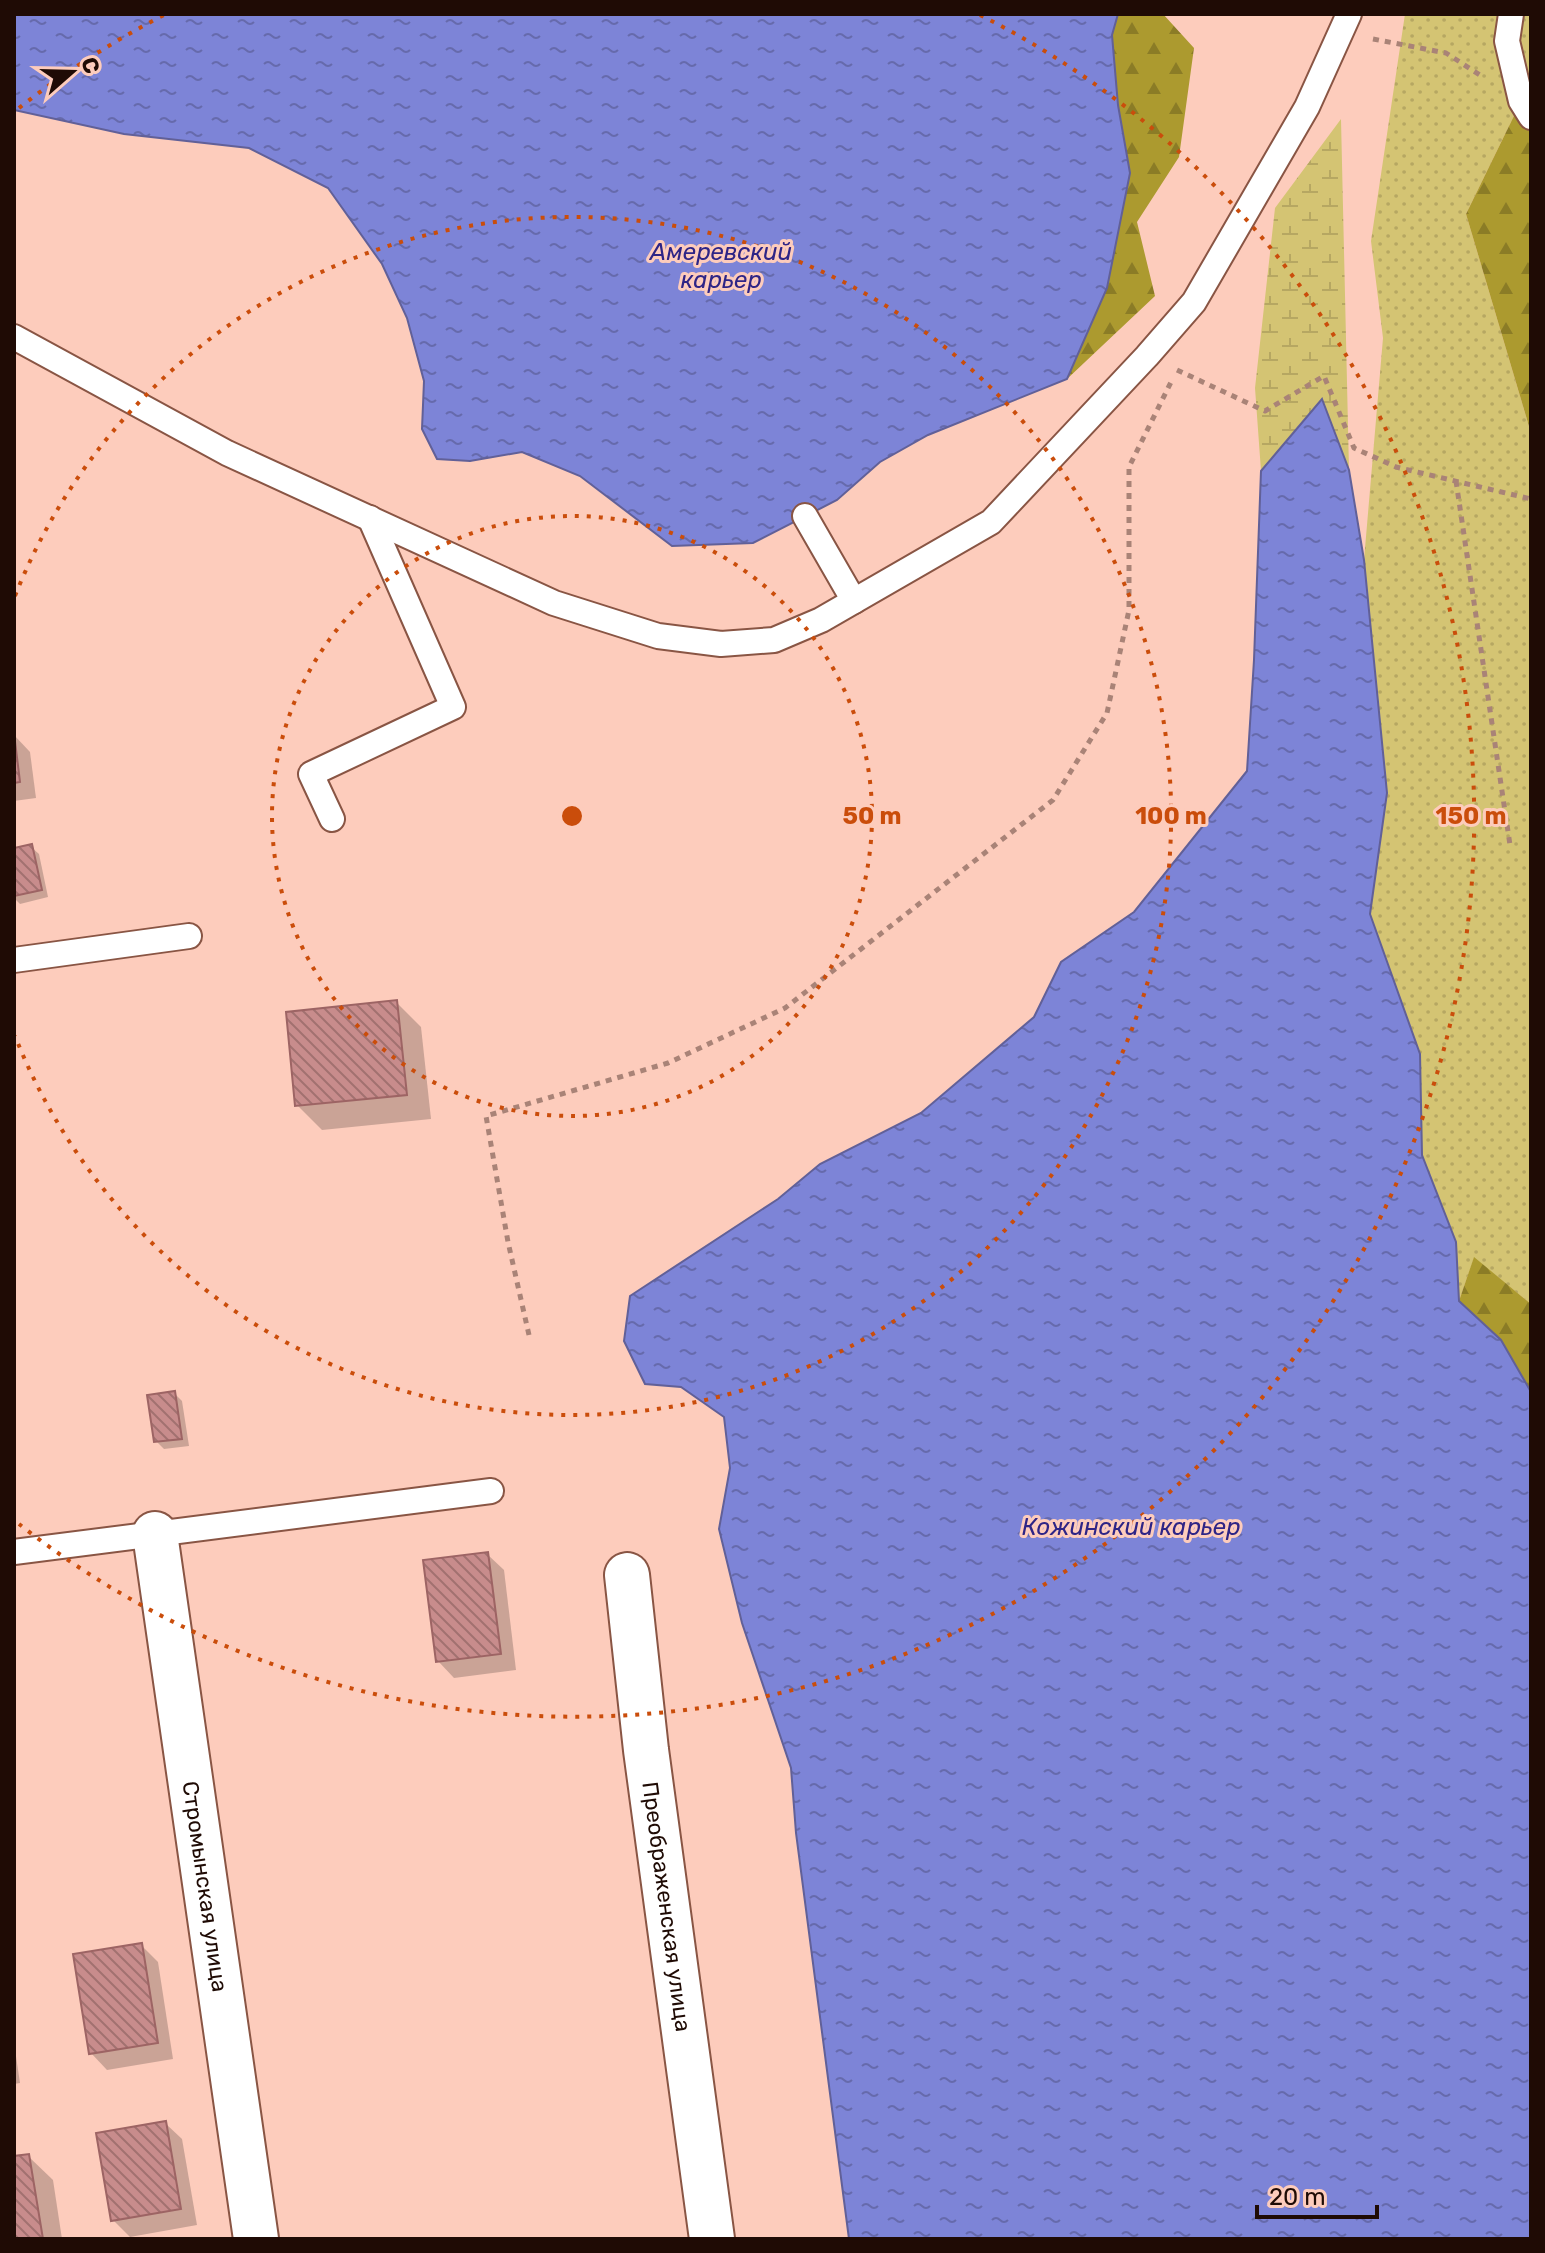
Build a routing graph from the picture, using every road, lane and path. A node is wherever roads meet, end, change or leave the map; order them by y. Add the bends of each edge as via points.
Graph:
1 (1511, 14) edge
2 (1345, 24) edge
3 (1526, 109) edge
4 (14, 337) edge
5 (1147, 356) junction
6 (1177, 370) junction
7 (1456, 481) junction
8 (1531, 499) edge
9 (805, 516) dead end
10 (370, 518) junction
11 (854, 601) junction
12 (332, 819) dead end
13 (1510, 845) dead end
14 (189, 936) dead end
15 (14, 960) edge
16 (529, 1335) dead end
17 (491, 1491) dead end
18 (155, 1534) junction
19 (14, 1552) edge
20 (627, 1575) dead end
21 (256, 2239) edge
22 (712, 2239) edge

1 - 3 lane via 1507,41
2 - 3 path via 1446,53
2 - 5 lane via 1307,107 1194,302
4 - 10 lane via 227,453
5 - 6 path
5 - 11 lane via 991,522
6 - 7 path via 1265,411 1324,376 1354,448 1396,467
6 - 16 path via 1129,467 1129,610 1107,713 1053,800 785,1008 668,1063 486,1116
7 - 8 path
7 - 13 path
9 - 11 lane
10 - 11 lane via 554,603 658,636 721,644 774,640
10 - 12 lane via 453,707 311,774
14 - 15 lane
17 - 18 lane
18 - 19 lane
18 - 21 street, Стромынская улица
20 - 22 street, Преображенская улица

